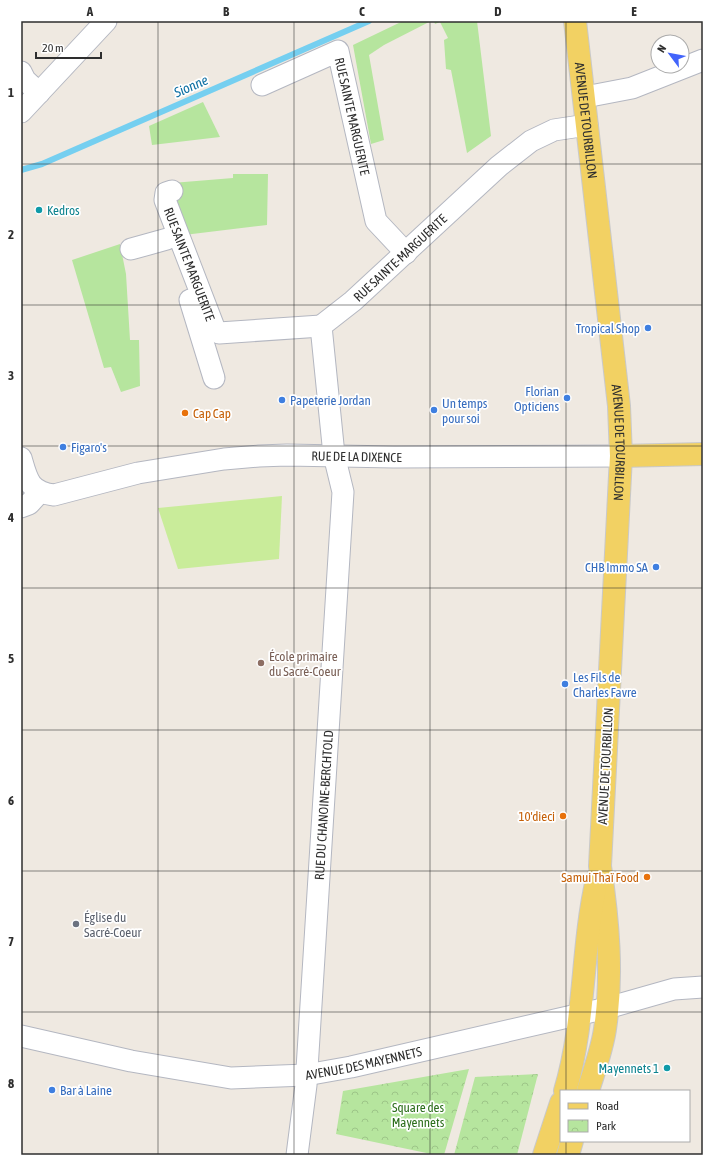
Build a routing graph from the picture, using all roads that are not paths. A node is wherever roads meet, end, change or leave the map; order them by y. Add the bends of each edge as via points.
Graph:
1 (106, 21) edge
2 (575, 21) edge
3 (703, 60) edge
4 (21, 72) edge
5 (262, 85) dead end
6 (40, 93) junction
7 (585, 97) junction
8 (21, 112) edge
9 (587, 125) junction
10 (172, 191) dead end
11 (153, 199) dead end
12 (167, 239) junction
13 (131, 249) dead end
14 (406, 253) junction
15 (321, 326) junction
16 (210, 334) junction
17 (214, 378) dead end
18 (703, 454) edge
19 (334, 456) junction
20 (621, 456) junction
21 (21, 458) edge
22 (40, 492) junction
23 (21, 507) edge
24 (600, 866) junction
25 (703, 987) edge
26 (607, 1008) junction
27 (581, 1014) junction
28 (21, 1036) edge
29 (306, 1075) junction
30 (565, 1090) edge
31 (588, 1090) edge
32 (560, 1106) edge
33 (572, 1142) edge
34 (297, 1155) edge
35 (544, 1155) edge
36 (568, 1155) edge

1 - 6 street
2 - 7 main road, AVENUE DE TOURBILLON
3 - 7 street via 632,88
4 - 6 street via 25,80
5 - 14 street, RUE SAINTE MARGUERITE via 338,51 376,221
6 - 8 street
7 - 9 main road, AVENUE DE TOURBILLON
9 - 14 street, RUE SAINTE-MARGUERITE via 554,130 531,141 499,166
9 - 20 main road, AVENUE DE TOURBILLON via 619,406
10 - 16 street, RUE SAINTE MARGUERITE via 166,193 165,200 215,330
11 - 12 street, RUE SAINTE MARGUERITE
12 - 13 street, RUE SAINTE MARGUERITE
12 - 16 street, RUE SAINTE MARGUERITE via 191,304
14 - 15 street, RUE SAINTE-MARGUERITE via 353,302
15 - 16 street, RUE SAINTE MARGUERITE
15 - 19 street
16 - 17 street, RUE SAINTE MARGUERITE
18 - 20 main road, RUE DE LA DIXENCE
19 - 20 street, RUE DE LA DIXENCE
19 - 22 street, RUE DE LA DIXENCE via 287,455 224,459 138,473 61,494
19 - 29 street, RUE DU CHANOINE-BERCHTOLD via 344,492
20 - 24 main road, AVENUE DE TOURBILLON
21 - 22 street via 30,484
22 - 23 street via 30,504
24 - 26 main road, AVENUE DE TOURBILLON via 606,908 609,962
24 - 27 main road, AVENUE DE TOURBILLON via 590,911
25 - 26 street, AVENUE DES MAYENNETS via 674,989
26 - 27 street, AVENUE DES MAYENNETS
26 - 31 main road, AVENUE DE TOURBILLON via 602,1041
27 - 29 street, AVENUE DES MAYENNETS
27 - 30 main road, AVENUE DE TOURBILLON
28 - 29 street, AVENUE DES MAYENNETS via 131,1061 231,1078
29 - 34 street, RUE DU CHANOINE-BERCHTOLD
32 - 35 main road
33 - 36 main road

